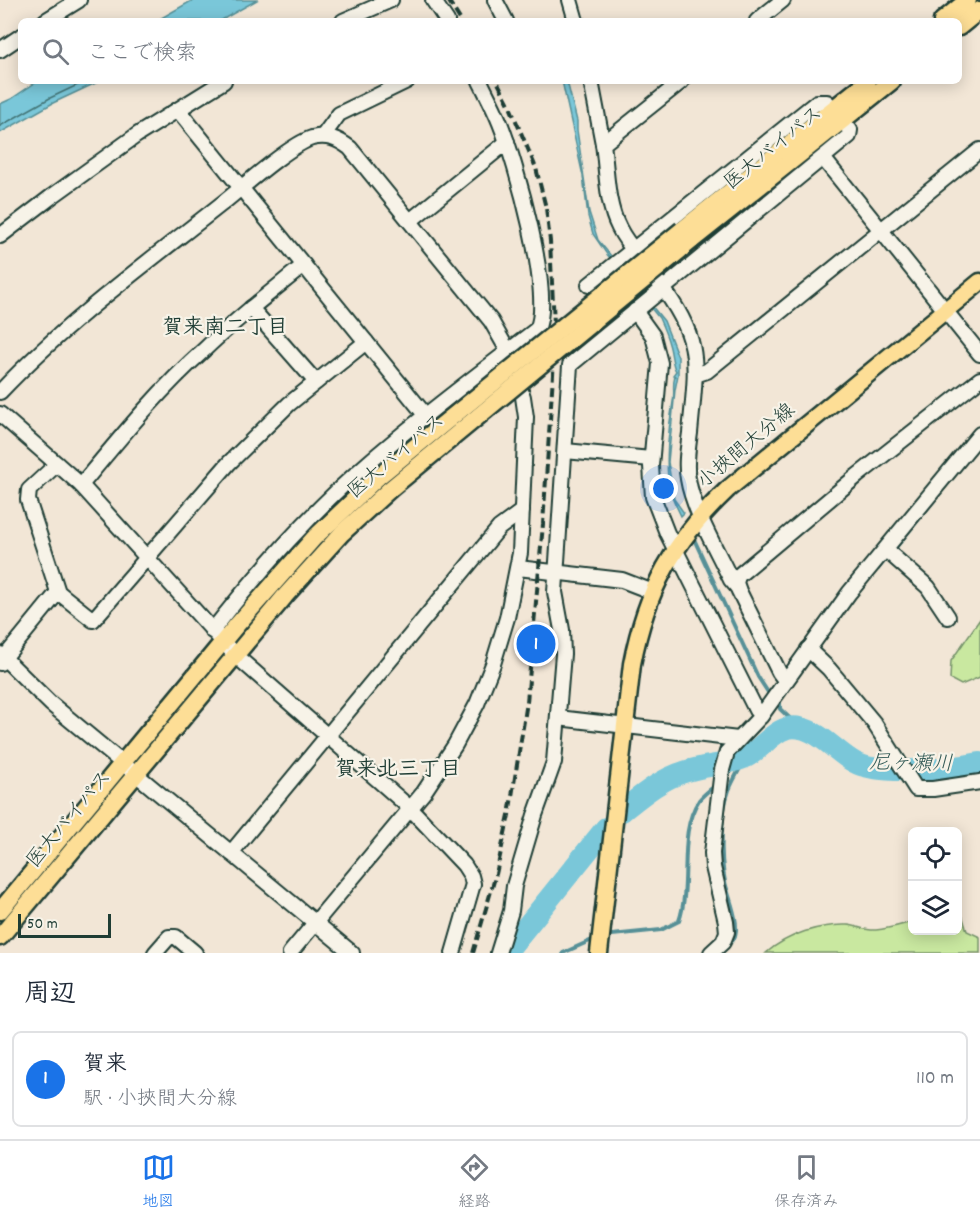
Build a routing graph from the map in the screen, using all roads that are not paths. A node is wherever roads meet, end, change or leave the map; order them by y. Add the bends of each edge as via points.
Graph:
1 (79, 0) edge
2 (391, 0) edge
3 (433, 0) edge
4 (495, 0) edge
5 (570, 0) edge
6 (783, 0) edge
7 (969, 0) edge
8 (980, 10) edge
9 (50, 18) edge
10 (350, 18) edge
11 (445, 18) edge
12 (504, 18) edge
13 (575, 18) edge
14 (761, 18) edge
15 (946, 18) edge
16 (962, 25) edge
17 (18, 38) edge
18 (0, 50) edge
19 (219, 84) edge
20 (401, 84) edge
21 (481, 84) edge
22 (592, 84) edge
23 (678, 84) edge
24 (865, 84) edge
25 (887, 84) edge
26 (178, 110) junction
27 (838, 115) junction
28 (323, 135) junction
29 (507, 142) junction
30 (603, 144) junction
31 (980, 150) edge
32 (823, 158) junction
33 (241, 188) junction
34 (410, 221) junction
35 (880, 230) junction
36 (0, 236) edge
37 (633, 248) junction
38 (304, 265) junction
39 (980, 282) edge
40 (589, 285) dead end
41 (663, 288) junction
42 (251, 308) junction
43 (635, 311) junction
44 (945, 311) junction
45 (366, 342) junction
46 (508, 351) junction
47 (980, 354) edge
48 (695, 375) junction
49 (980, 378) edge
50 (316, 382) junction
51 (0, 392) edge
52 (0, 414) edge
53 (426, 416) junction
54 (980, 434) edge
55 (565, 451) junction
56 (651, 459) junction
57 (57, 464) junction
58 (383, 483) junction
59 (81, 486) junction
60 (522, 511) junction
61 (693, 524) junction
62 (675, 549) junction
63 (886, 550) junction
64 (147, 560) junction
65 (518, 568) junction
66 (557, 572) junction
67 (737, 587) junction
68 (58, 592) junction
69 (652, 592) junction
70 (948, 617) dead end
71 (218, 637) junction
72 (808, 649) junction
73 (235, 654) junction
74 (1, 658) edge
75 (785, 680) junction
76 (764, 711) junction
77 (558, 718) junction
78 (624, 727) junction
79 (328, 735) junction
80 (738, 739) junction
81 (129, 768) junction
82 (980, 782) edge
83 (410, 808) junction
84 (231, 854) junction
85 (0, 912) edge
86 (315, 923) junction
87 (0, 937) edge
88 (155, 953) edge
89 (195, 953) edge
90 (290, 953) edge
91 (352, 953) edge
92 (453, 953) edge
93 (498, 953) edge
94 (599, 953) edge
95 (711, 953) edge

1 - 9 street
2 - 10 street
3 - 11 street
4 - 12 street
5 - 13 street
6 - 14 street
7 - 15 main road
8 - 16 main road
17 - 18 street
19 - 26 street
20 - 28 street via 339,114
21 - 29 street
22 - 30 street
23 - 30 street
24 - 27 main road, 医大バイパス
25 - 27 main road, 医大バイパス
26 - 33 street
26 - 36 street via 137,135
27 - 32 street via 851,134
27 - 37 street via 824,100 818,102
27 - 58 main road, 医大バイパス, bridge
28 - 33 street via 299,144
28 - 34 street via 350,148
29 - 34 street
29 - 46 street via 532,237 542,311 537,329
30 - 37 street via 615,218
31 - 35 street
32 - 35 street
32 - 41 street
33 - 38 street
33 - 51 street via 62,332
34 - 46 street via 491,321
35 - 44 street
35 - 48 street via 707,371
37 - 40 street
37 - 41 street
38 - 42 street
38 - 45 street
39 - 44 main road, 小挾間大分線
41 - 43 street
41 - 48 street via 690,336
42 - 50 street
42 - 59 street via 172,380
43 - 55 street via 570,365
43 - 56 street via 653,336 660,363
44 - 47 street
44 - 61 main road, 小挾間大分線 via 728,489
45 - 50 street
45 - 53 street
46 - 53 street
46 - 60 street via 526,417
48 - 61 street via 687,471
49 - 67 street via 740,574
50 - 64 street via 229,463
52 - 57 street
53 - 71 street via 367,464 272,559
54 - 63 street
55 - 56 street
55 - 66 street
56 - 62 street via 654,497
57 - 59 street
57 - 68 street via 29,490 27,497
58 - 71 main road, 医大バイパス via 314,538
58 - 73 main road, 医大バイパス
59 - 64 street
60 - 65 street
60 - 79 street via 499,528
61 - 62 main road, 小挾間大分線
61 - 67 street
62 - 69 main road, 小挾間大分線
62 - 76 street via 756,710
63 - 70 street via 928,587
63 - 72 street
64 - 68 street via 93,620
64 - 71 street
65 - 66 street
65 - 83 street via 501,640 477,704 448,758
66 - 69 street via 622,579
66 - 77 street via 555,600 563,643
67 - 75 street
68 - 74 street
69 - 78 main road, 小挾間大分線 via 636,643
71 - 73 street
71 - 81 main road, 医大バイパス
72 - 75 street
72 - 82 street via 863,710 916,789
73 - 79 street
73 - 81 main road, 医大バイパス
74 - 81 street
75 - 76 street
76 - 80 street
77 - 78 street
77 - 93 street via 552,770 514,886
78 - 80 street
78 - 94 main road, 小挾間大分線
79 - 83 street
79 - 84 street
80 - 95 street via 725,758 713,836 713,867 727,932
81 - 84 street
81 - 85 main road, 医大バイパス
81 - 87 main road, 医大バイパス
83 - 86 street
83 - 92 street via 473,879
84 - 86 street
86 - 90 street
86 - 91 street
88 - 89 street via 169,937 176,937

